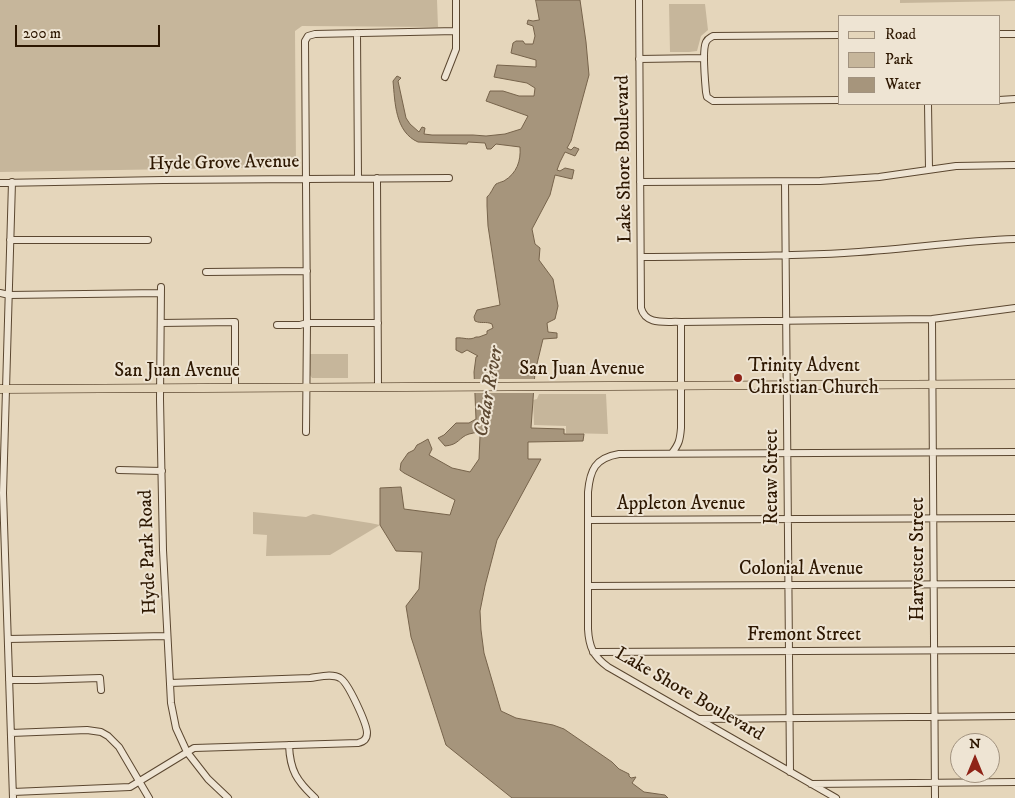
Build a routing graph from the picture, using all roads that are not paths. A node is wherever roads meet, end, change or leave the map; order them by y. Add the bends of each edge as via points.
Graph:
1 (456, 0) edge
2 (638, 0) edge
3 (456, 31) junction
4 (357, 33) junction
5 (1000, 34) edge
6 (1015, 34) edge
7 (838, 35) edge
8 (704, 58) junction
9 (639, 59) junction
10 (445, 77) dead end
11 (1015, 99) edge
12 (838, 100) edge
13 (1000, 100) edge
14 (928, 105) edge
15 (1015, 165) edge
16 (929, 169) junction
17 (306, 178) junction
18 (358, 178) junction
19 (377, 178) junction
20 (449, 178) dead end
21 (0, 182) edge
22 (12, 182) junction
23 (640, 182) junction
24 (785, 182) junction
25 (1015, 239) edge
26 (10, 240) junction
27 (148, 240) dead end
28 (786, 255) junction
29 (641, 257) junction
30 (307, 271) junction
31 (206, 272) dead end
32 (0, 293) edge
33 (9, 295) junction
34 (1015, 308) edge
35 (786, 320) junction
36 (932, 320) junction
37 (681, 322) junction
38 (161, 323) junction
39 (307, 323) junction
40 (378, 323) junction
41 (277, 325) dead end
42 (4, 347) edge
43 (933, 384) junction
44 (1015, 384) edge
45 (787, 385) junction
46 (681, 386) junction
47 (306, 387) junction
48 (378, 387) junction
49 (160, 388) junction
50 (235, 388) junction
51 (3, 389) edge
52 (306, 432) dead end
53 (933, 452) junction
54 (1015, 452) edge
55 (672, 453) junction
56 (788, 453) junction
57 (119, 470) dead end
58 (162, 471) junction
59 (2, 493) edge
60 (934, 518) junction
61 (1015, 518) edge
62 (788, 519) junction
63 (588, 520) junction
64 (934, 584) junction
65 (1015, 584) edge
66 (789, 585) junction
67 (588, 586) junction
68 (168, 636) junction
69 (8, 639) junction
70 (934, 650) junction
71 (1015, 650) edge
72 (789, 651) junction
73 (593, 652) junction
74 (9, 680) junction
75 (170, 683) junction
76 (101, 690) dead end
77 (935, 716) junction
78 (1015, 716) edge
79 (790, 717) junction
80 (699, 719) junction
81 (11, 733) junction
82 (289, 745) junction
83 (187, 752) junction
84 (790, 772) junction
85 (139, 782) junction
86 (1015, 782) edge
87 (935, 783) junction
88 (811, 784) junction
89 (13, 795) edge
90 (149, 798) edge
91 (228, 798) edge
92 (315, 798) edge
93 (836, 798) edge
94 (935, 798) edge

1 - 3 street
2 - 9 street, Lake Shore Boulevard
3 - 4 street
3 - 10 street via 456,48
4 - 17 street via 315,34 306,40
4 - 18 street
5 - 6 street
7 - 8 street via 716,36 705,44
8 - 9 street
8 - 12 street via 706,92 710,99
9 - 23 street, Lake Shore Boulevard
11 - 13 street
14 - 16 street
15 - 16 street
16 - 24 street via 879,177
17 - 18 street, Hyde Grove Avenue
17 - 22 street, Hyde Grove Avenue
17 - 30 street
18 - 19 street, Hyde Grove Avenue
19 - 20 street, Hyde Grove Avenue
19 - 40 street
21 - 22 street, Hyde Grove Avenue
22 - 26 street
23 - 24 street
23 - 29 street, Lake Shore Boulevard
24 - 28 street, Retaw Street
25 - 28 street via 885,251
26 - 27 street
26 - 33 street
28 - 29 street
28 - 35 street, Retaw Street
29 - 37 street, Lake Shore Boulevard via 641,308 646,318
30 - 31 street
30 - 39 street
32 - 33 street
33 - 38 street, Hyde Park Road via 161,290
33 - 42 street
34 - 36 street
35 - 36 street
35 - 37 street
35 - 45 street, Retaw Street
36 - 43 street, Harvester Street
37 - 46 street
38 - 49 street, Hyde Park Road
38 - 50 street via 235,322
39 - 40 street
39 - 41 street
39 - 47 street
40 - 48 street
42 - 51 street
43 - 44 main road, San Juan Avenue
43 - 45 main road, San Juan Avenue
43 - 53 street, Harvester Street
45 - 46 main road, San Juan Avenue
45 - 56 street, Retaw Street
46 - 48 main road, San Juan Avenue
46 - 55 street via 680,440
47 - 48 main road, San Juan Avenue
47 - 50 main road, San Juan Avenue
47 - 52 street
49 - 50 main road, San Juan Avenue
49 - 51 main road, San Juan Avenue
49 - 58 street, Hyde Park Road
51 - 59 street
53 - 54 street, Lake Shore Boulevard
53 - 56 street, Lake Shore Boulevard
53 - 60 street, Harvester Street
55 - 56 street, Lake Shore Boulevard
55 - 63 street, Lake Shore Boulevard via 619,454 598,462 588,482
56 - 62 street, Retaw Street
57 - 58 street
58 - 68 street, Hyde Park Road
59 - 69 street
60 - 61 street, Appleton Avenue
60 - 62 street, Appleton Avenue
60 - 64 street, Harvester Street
62 - 63 street, Appleton Avenue
62 - 66 street, Retaw Street
63 - 67 street, Lake Shore Boulevard
64 - 65 street, Colonial Avenue
64 - 66 street, Colonial Avenue
64 - 70 street, Harvester Street
66 - 67 street, Colonial Avenue
66 - 72 street, Retaw Street
67 - 73 street, Lake Shore Boulevard via 588,629
68 - 69 street
68 - 75 street, Hyde Park Road
69 - 74 street
70 - 71 street, Fremont Street
70 - 72 street, Fremont Street
70 - 77 street, Harvester Street
72 - 73 street, Fremont Street
72 - 79 street, Retaw Street
73 - 80 street, Lake Shore Boulevard via 608,667
74 - 76 street via 100,678
74 - 81 street
75 - 82 street via 340,677 363,717 368,734 366,739 358,743
75 - 83 street, Hyde Park Road via 173,716
77 - 78 street
77 - 79 street
77 - 87 street, Harvester Street
79 - 80 street
79 - 84 street, Retaw Street
80 - 84 street, Lake Shore Boulevard
81 - 85 street via 101,732 120,747
81 - 89 street
82 - 83 street via 194,748
82 - 92 street via 296,776
83 - 85 street
83 - 91 street, Hyde Park Road
84 - 88 street, Lake Shore Boulevard
85 - 89 street via 125,788
85 - 90 street
86 - 87 street
87 - 88 street
87 - 94 street, Harvester Street
88 - 93 street, Lake Shore Boulevard

